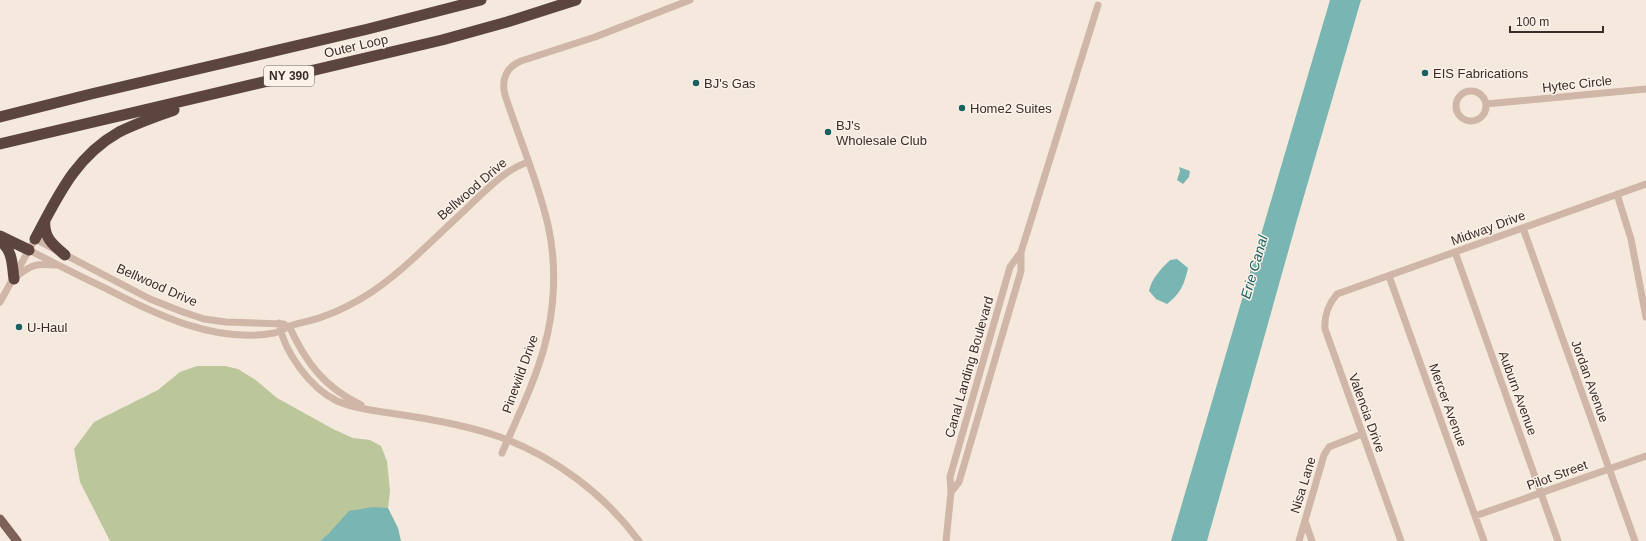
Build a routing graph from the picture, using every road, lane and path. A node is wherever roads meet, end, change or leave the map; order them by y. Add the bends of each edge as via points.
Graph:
1 (481, 0) edge
2 (576, 0) edge
3 (690, 0) edge
4 (1098, 5) dead end
5 (1646, 89) edge
6 (225, 91) junction
7 (1486, 104) junction
8 (1, 117) edge
9 (0, 144) edge
10 (528, 162) junction
11 (1646, 184) edge
12 (1617, 194) junction
13 (45, 220) junction
14 (1523, 228) junction
15 (0, 236) edge
16 (35, 239) junction
17 (0, 241) edge
18 (29, 250) junction
19 (1021, 252) junction
20 (1455, 252) junction
21 (65, 255) junction
22 (60, 266) junction
23 (1389, 276) junction
24 (14, 279) junction
25 (1337, 294) joint
26 (0, 302) edge
27 (1646, 317) edge
28 (279, 323) junction
29 (289, 326) junction
30 (281, 331) junction
31 (376, 410) junction
32 (1362, 434) junction
33 (508, 440) junction
34 (502, 453) dead end
35 (1646, 456) edge
36 (1609, 469) junction
37 (951, 492) junction
38 (1541, 493) junction
39 (1476, 516) junction
40 (0, 519) edge
41 (1305, 521) junction
42 (17, 541) edge
43 (639, 541) edge
44 (946, 541) edge
45 (1299, 541) edge
46 (1312, 541) edge
47 (1401, 541) edge
48 (1484, 541) edge
49 (1558, 541) edge
50 (1635, 541) edge

1 - 8 highway, Outer Loop / NY 390
2 - 6 highway, Outer Loop / NY 390 via 464,35
3 - 10 street, Bellwood Drive via 511,66 505,77 504,91
4 - 19 street, Canal Landing Boulevard
5 - 7 street, Hytec Circle
6 - 9 highway, Outer Loop / NY 390
6 - 13 highway via 134,125 101,144 72,173
7 - 7 street via 1480,93 1471,90 1458,97 1456,106 1459,116 1472,121 1481,118
10 - 29 street, Bellwood Drive via 516,167 490,187 373,292 332,314
10 - 33 street, Pinewild Drive via 549,232 553,260 553,298 542,354
11 - 12 street, Midway Drive
12 - 14 street, Midway Drive
12 - 27 street via 1632,240
13 - 16 highway
13 - 21 highway via 45,232 49,240
14 - 20 street, Midway Drive
14 - 36 street, Jordan Avenue
15 - 18 highway
16 - 18 street
16 - 21 street, Bellwood Drive
17 - 24 highway via 11,256
18 - 22 street, Bellwood Drive
18 - 24 street
19 - 37 street, Canal Landing Boulevard via 1010,267 950,477
19 - 37 street, Canal Landing Boulevard via 1021,271 960,482
20 - 23 street, Midway Drive
20 - 38 street, Auburn Avenue
21 - 28 street, Bellwood Drive via 150,299 182,312 226,322
22 - 24 street via 30,266
22 - 30 street, Bellwood Drive via 148,310 191,326 242,334
23 - 25 street, Midway Drive
23 - 39 street, Mercer Avenue
24 - 26 street
25 - 32 street, Valencia Drive via 1326,311 1325,330
28 - 29 street, Bellwood Drive
28 - 30 street
29 - 30 street, Bellwood Drive
29 - 31 street via 304,355 324,380 351,399
30 - 31 street via 297,364 319,388 342,403
31 - 33 street via 462,425
32 - 41 street, Nisa Lane via 1330,446 1324,455
32 - 47 street, Valencia Drive
33 - 34 street, Pinewild Drive
33 - 43 street via 545,458 581,482 615,513
35 - 36 street, Pilot Street
36 - 38 street, Pilot Street
36 - 50 street, Jordan Avenue
37 - 44 street, Canal Landing Boulevard
38 - 39 street, Pilot Street
38 - 49 street, Auburn Avenue
39 - 48 street, Mercer Avenue
40 - 42 main road
41 - 45 street, Nisa Lane
41 - 46 street

